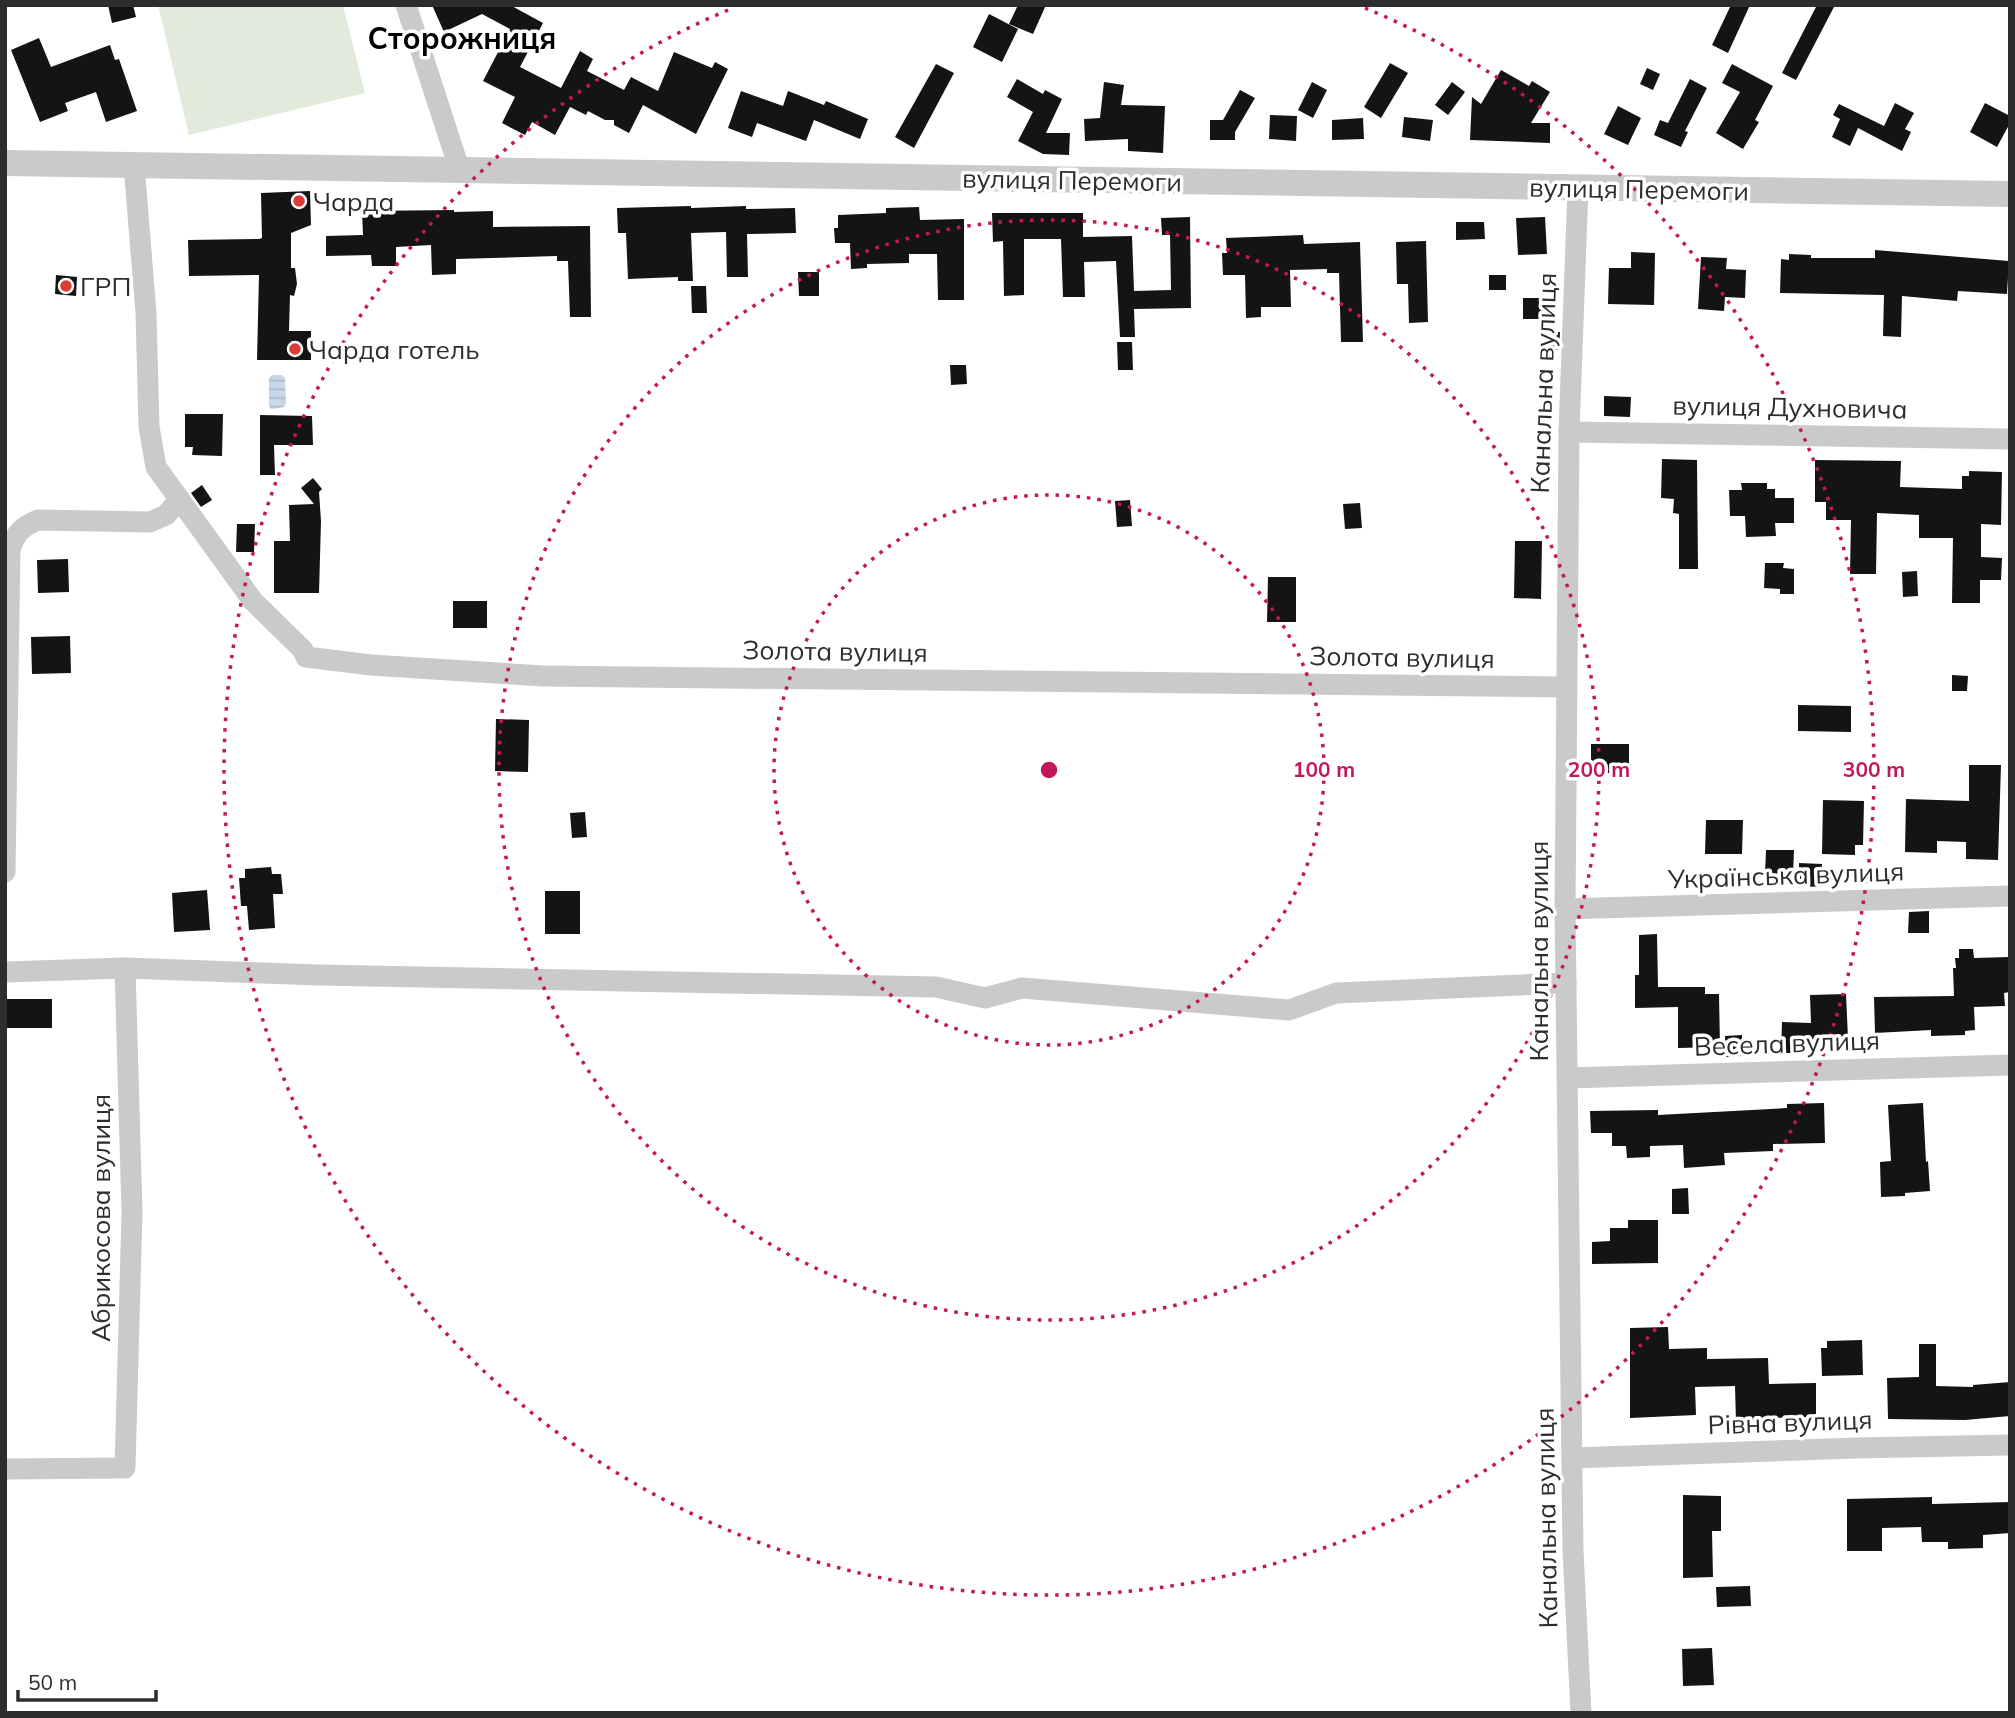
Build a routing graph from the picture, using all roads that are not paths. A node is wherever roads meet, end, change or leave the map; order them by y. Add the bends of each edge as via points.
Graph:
1 (406, 5) edge
2 (5, 163) edge
3 (134, 165) junction
4 (460, 171) junction
5 (1577, 188) junction
6 (2010, 194) edge
7 (1569, 432) junction
8 (2010, 439) edge
9 (179, 500) junction
10 (1566, 687) junction
11 (5, 872) edge
12 (2010, 896) edge
13 (1565, 909) junction
14 (125, 968) junction
15 (5, 972) edge
16 (1566, 983) junction
17 (2010, 1065) edge
18 (1567, 1078) junction
19 (2010, 1445) edge
20 (1572, 1458) junction
21 (5, 1469) edge
22 (1581, 1713) edge

1 - 4 street
2 - 3 street, вулиця Перемоги
3 - 4 street, вулиця Перемоги
3 - 9 street via 146,313 149,427 156,467
4 - 5 street, вулиця Перемоги
5 - 6 street, вулиця Перемоги
5 - 7 street, Канальна вулиця
7 - 8 street, вулиця Духновича
7 - 10 street, Канальна вулиця
9 - 10 street, Золота вулиця via 253,601 306,657 543,676
9 - 11 street via 166,515 150,522 38,520 15,534 10,549
10 - 13 street, Канальна вулиця
12 - 13 street, Українська вулиця
13 - 16 street, Канальна вулиця
14 - 15 street
14 - 16 street via 936,988 985,998 1022,988 1289,1010 1336,993
14 - 21 street, Абрикосова вулиця via 132,1212 125,1468
16 - 18 street, Канальна вулиця
17 - 18 street, Весела вулиця
18 - 20 street, Канальна вулиця
19 - 20 street, Рівна вулиця
20 - 22 street, Канальна вулиця

